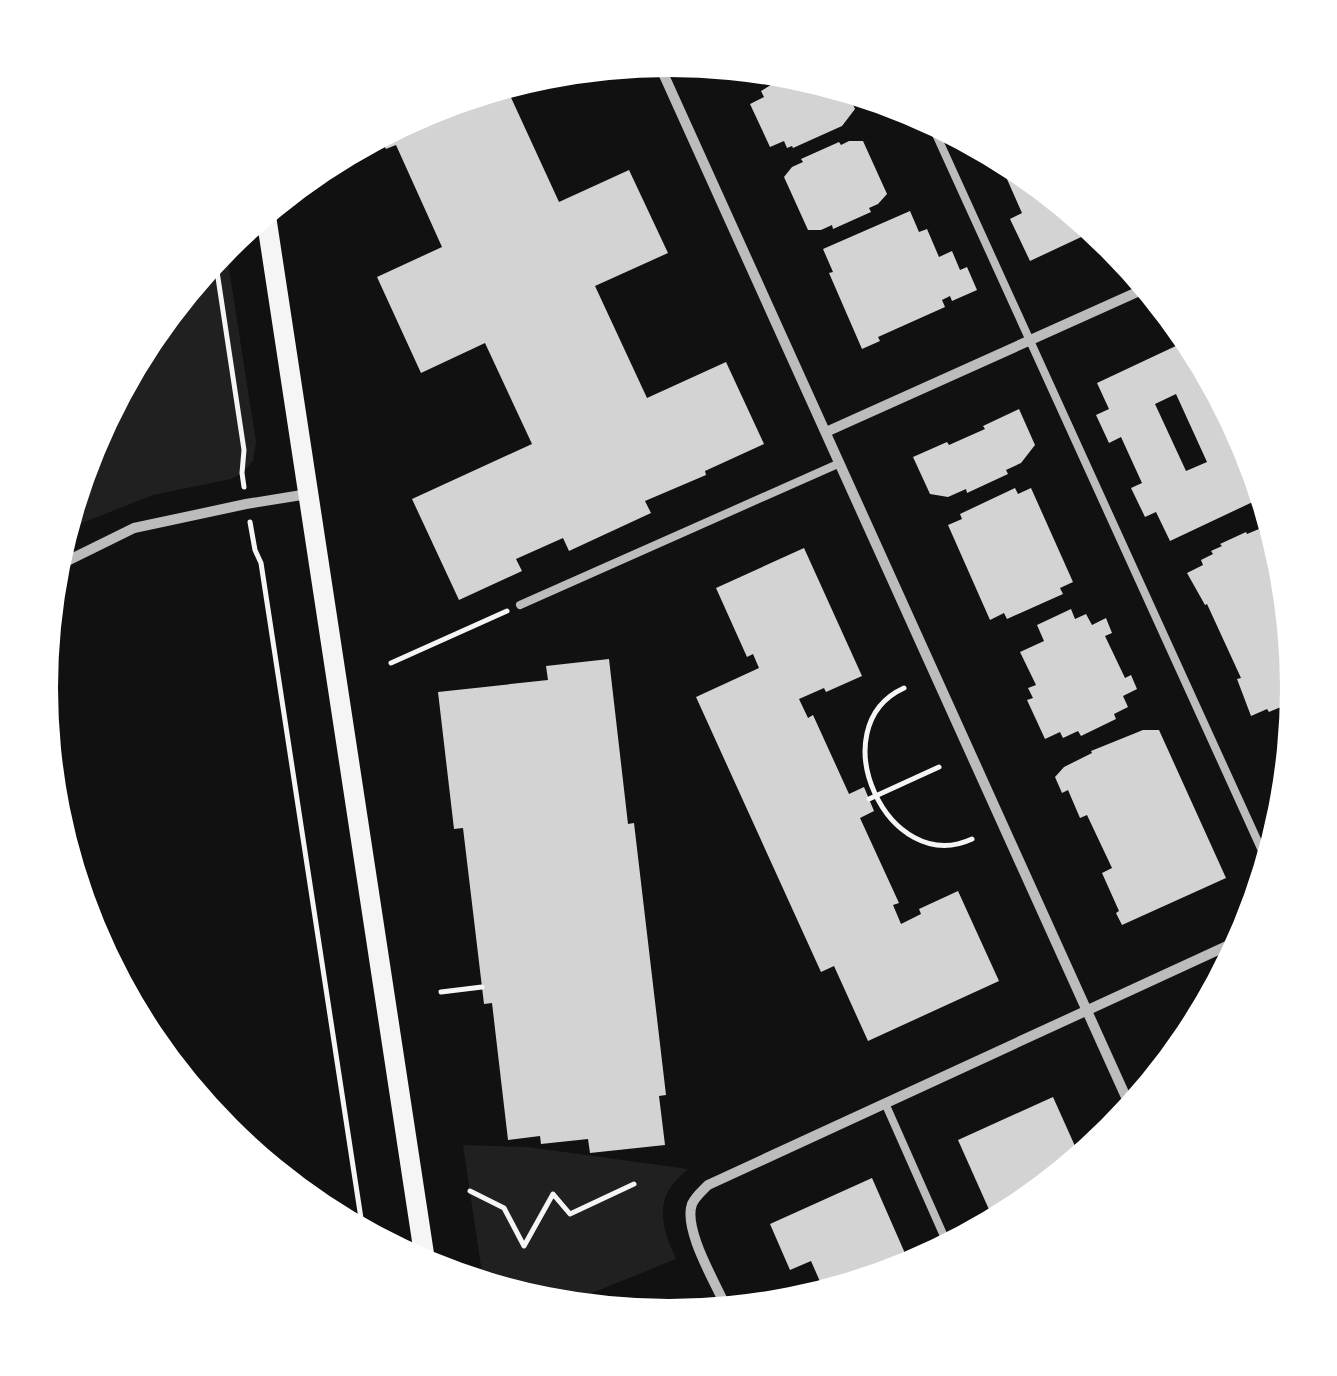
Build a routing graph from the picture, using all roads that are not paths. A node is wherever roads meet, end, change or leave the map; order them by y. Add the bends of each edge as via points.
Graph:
1 (665, 77) edge
2 (938, 140) edge
3 (268, 228) edge
4 (1135, 293) edge
5 (1028, 342) junction
6 (826, 432) junction
7 (840, 462) junction
8 (308, 494) junction
9 (71, 559) edge
10 (520, 605) road end
11 (1259, 845) edge
12 (1220, 949) edge
13 (1088, 1010) junction
14 (1125, 1094) edge
15 (885, 1103) junction
16 (944, 1233) edge
17 (423, 1247) edge
18 (721, 1297) edge

1 - 6 street
2 - 5 lane
3 - 8 main road
4 - 5 street
5 - 6 street
5 - 11 lane
6 - 7 street
7 - 10 lane
7 - 13 street
8 - 9 street via 134,528
8 - 17 main road
12 - 13 street
13 - 14 street
13 - 15 street
15 - 16 lane
15 - 18 street via 699,1193 690,1218

